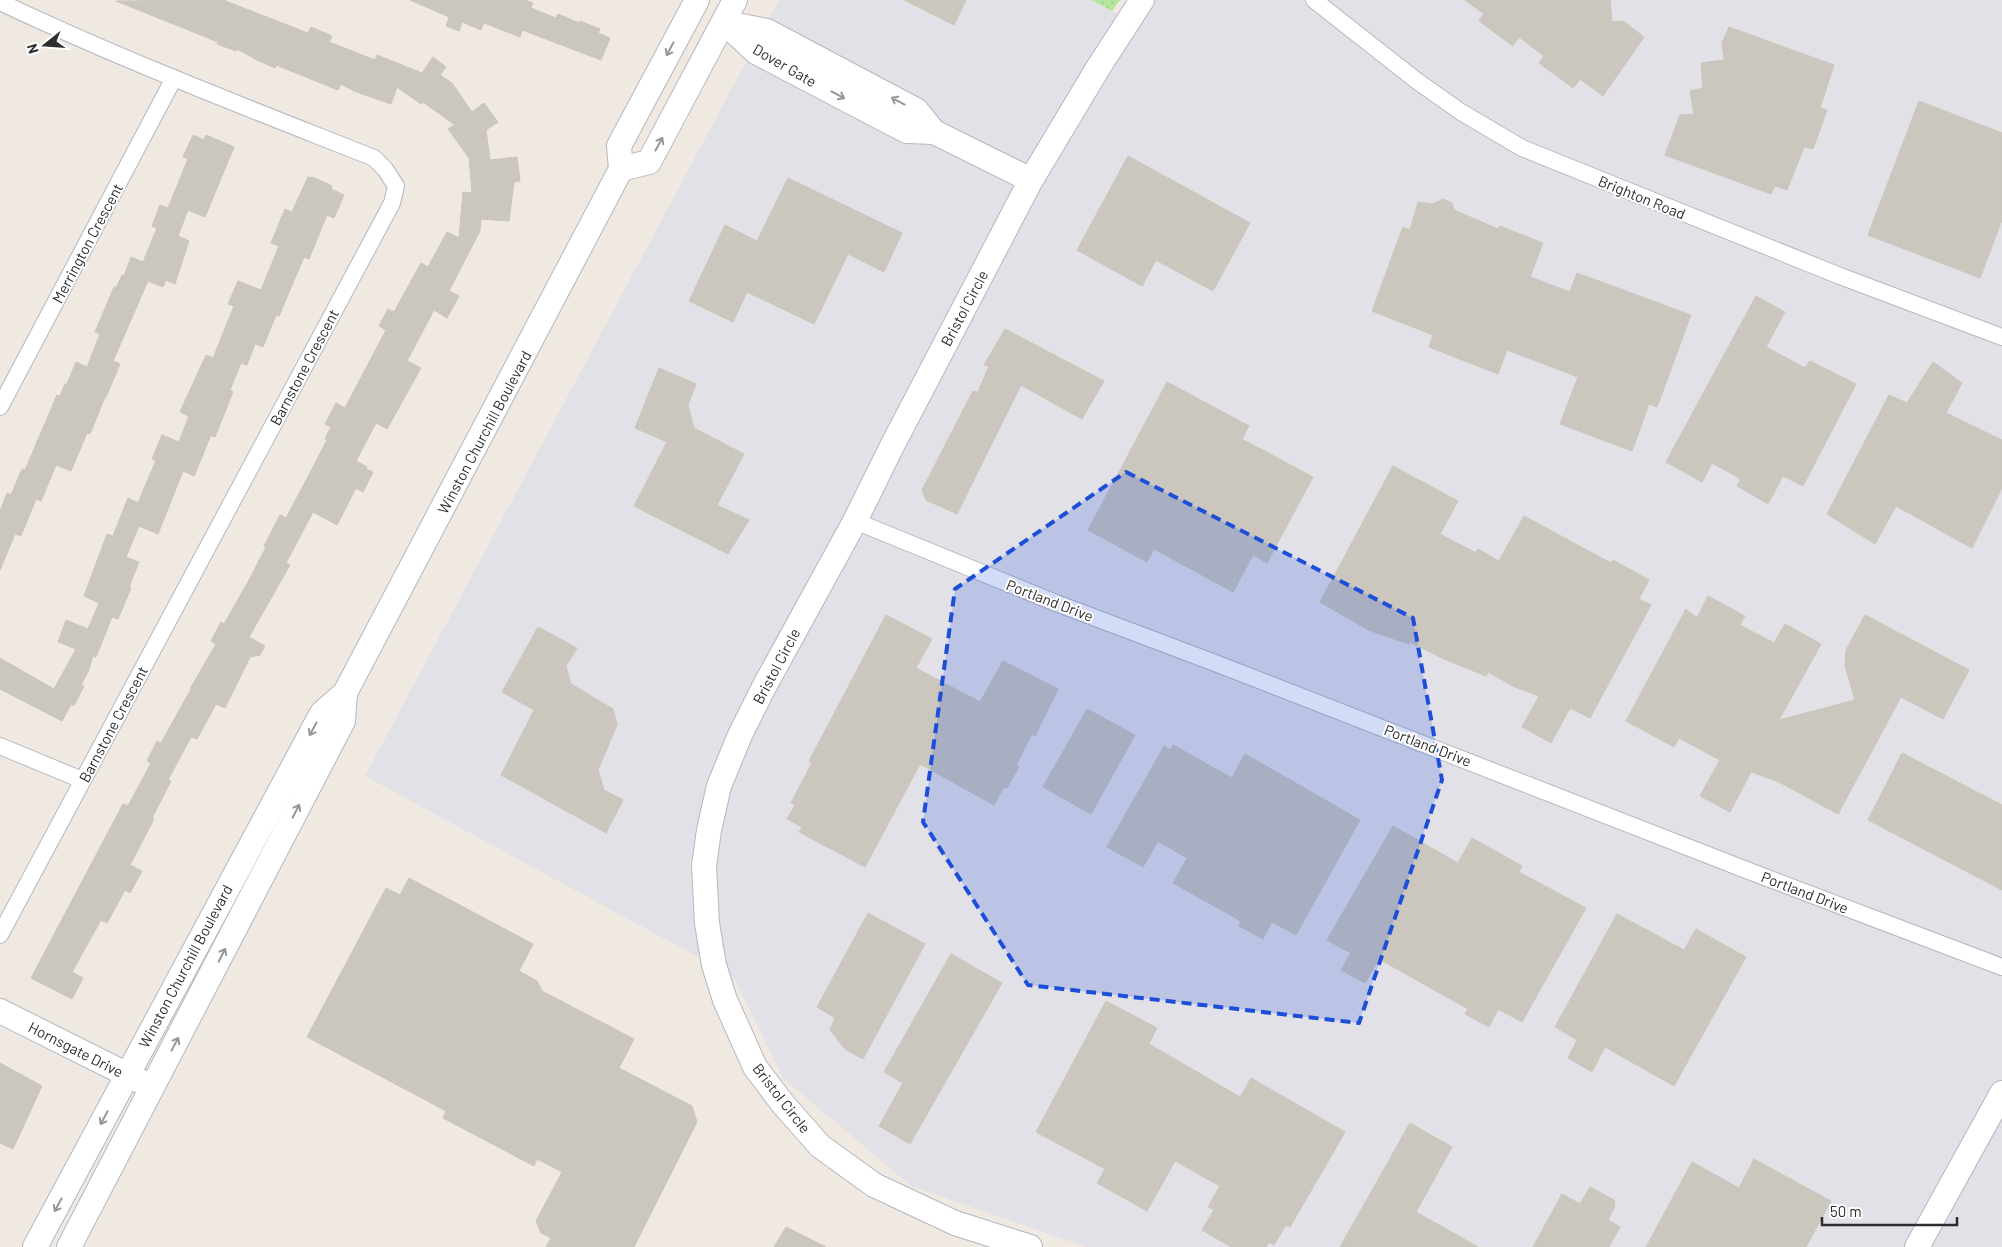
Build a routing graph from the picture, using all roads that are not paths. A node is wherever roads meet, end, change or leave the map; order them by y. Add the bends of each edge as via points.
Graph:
1 (736, 0) edge
2 (1142, 0) edge
3 (1314, 0) edge
4 (0, 2) edge
5 (690, 2) edge
6 (724, 22) junction
7 (174, 78) junction
8 (621, 169) junction
9 (1032, 180) junction
10 (2002, 338) edge
11 (0, 407) edge
12 (855, 521) junction
13 (345, 693) junction
14 (0, 746) edge
15 (82, 780) junction
16 (0, 935) edge
17 (2002, 967) edge
18 (0, 1011) edge
19 (127, 1075) junction
20 (153, 1088) junction
21 (2002, 1093) edge
22 (35, 1247) edge
23 (69, 1247) edge
24 (1030, 1247) edge
25 (1917, 1247) edge

1 - 6 street
2 - 9 street, Bristol Circle
3 - 10 street, Brighton Road via 1424,86 1522,148
4 - 7 street, Barnstone Crescent
5 - 6 street, Dover Gate
5 -> 8 street via 619,146
8 -> 6 street via 649,162
6 - 9 street, Dover Gate via 767,31 916,110 934,132
7 - 11 street, Merrington Crescent
7 - 15 street, Barnstone Crescent via 374,158 396,186 392,203
8 - 13 street, Winston Churchill Boulevard
9 - 12 street, Bristol Circle
12 - 17 street, Portland Drive via 1056,603
12 - 24 street, Bristol Circle via 764,687 719,786 704,866 707,923 714,965 725,1000 755,1067 820,1146 874,1185 955,1223
13 -> 19 street, Winston Churchill Boulevard via 322,714
20 -> 13 street, Winston Churchill Boulevard via 343,721
14 - 15 street
15 - 16 street, Barnstone Crescent
18 - 19 street, Hornsgate Drive
19 - 20 street, Hornsgate Drive
19 -> 22 street, Winston Churchill Boulevard
20 - 23 street, Winston Churchill Boulevard
21 - 25 street

